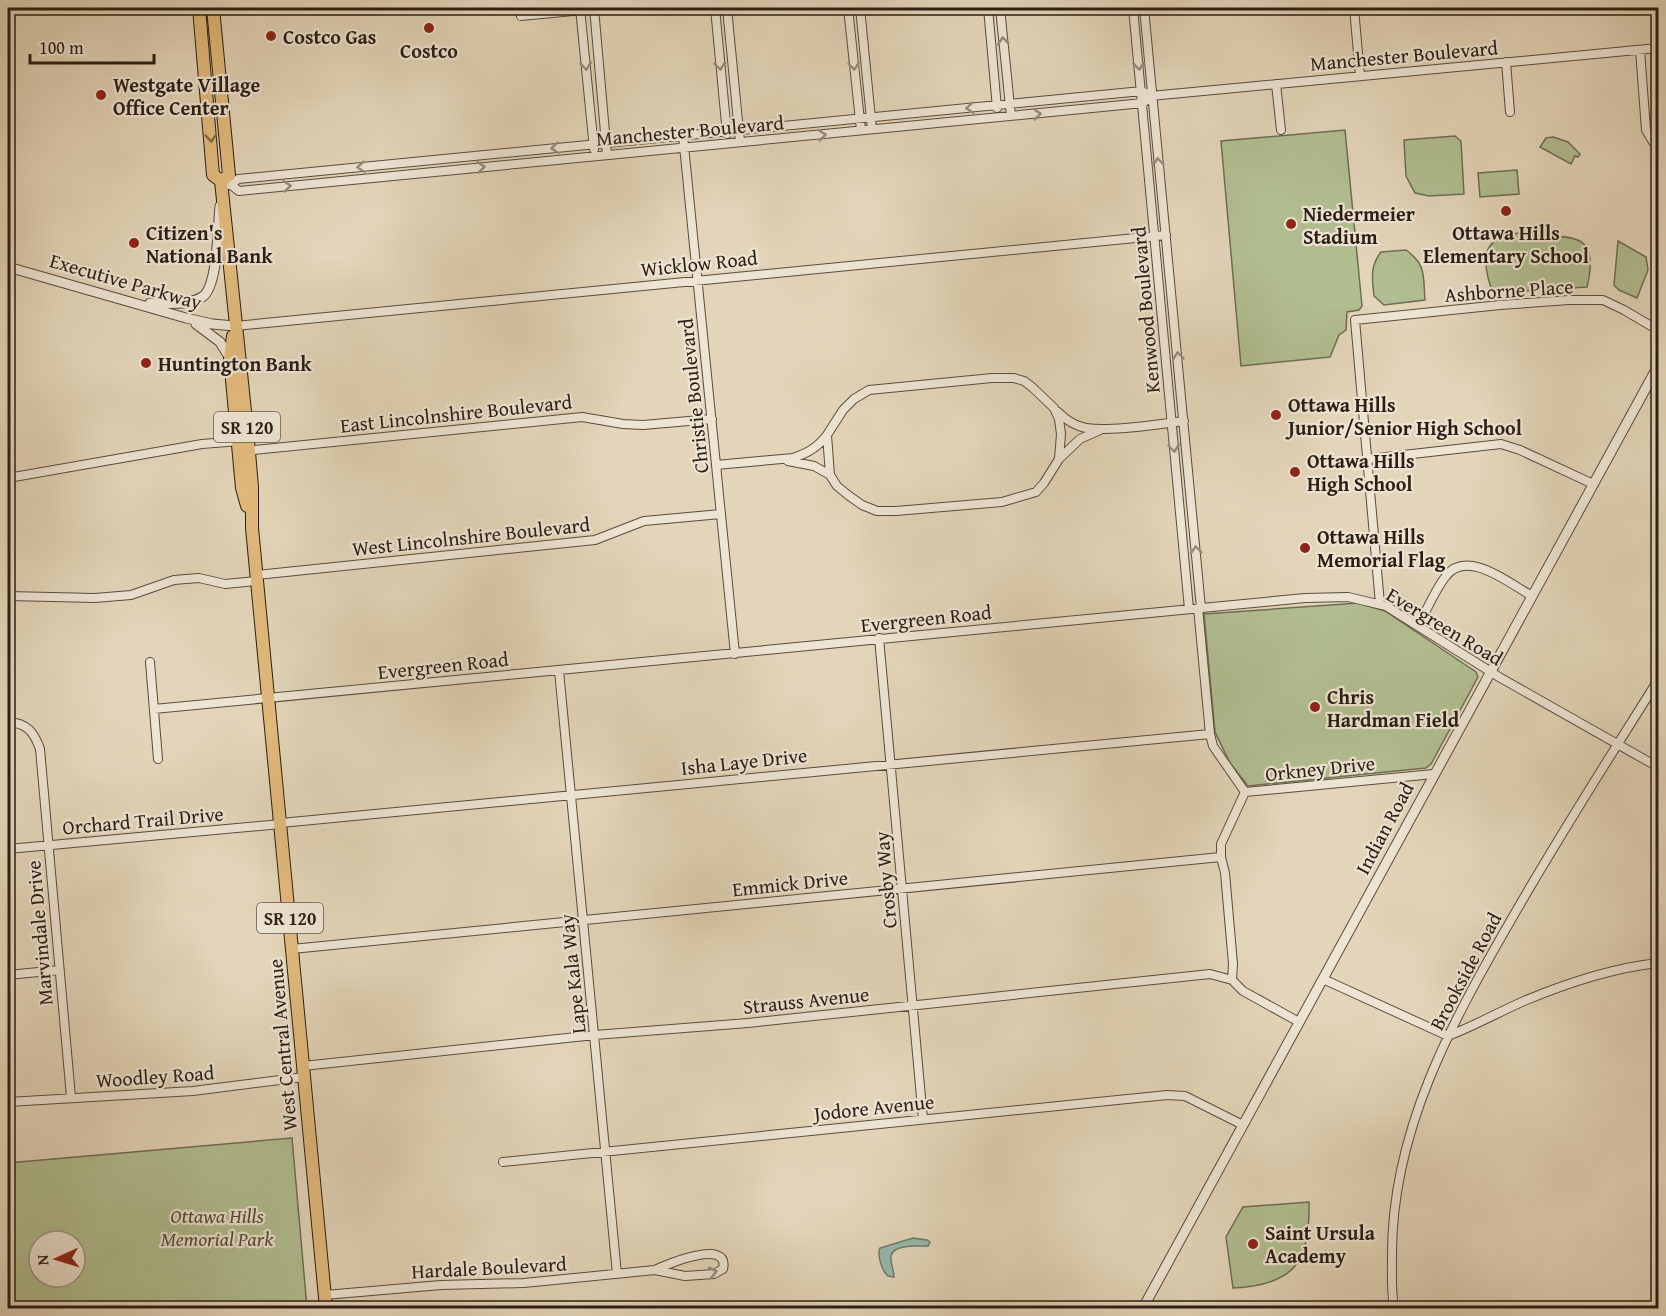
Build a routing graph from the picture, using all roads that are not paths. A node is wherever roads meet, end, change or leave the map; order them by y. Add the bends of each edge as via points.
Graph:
1 (199, 8) edge
2 (213, 8) edge
3 (594, 8) edge
4 (715, 8) edge
5 (727, 8) edge
6 (848, 8) edge
7 (860, 8) edge
8 (988, 8) edge
9 (1000, 8) edge
10 (1133, 8) edge
11 (1144, 8) edge
12 (1354, 8) edge
13 (580, 9) edge
14 (521, 16) dead end
15 (201, 30) junction
16 (1659, 48) edge
17 (1640, 50) junction
18 (1506, 62) junction
19 (1360, 76) junction
20 (1276, 84) junction
21 (1142, 91) junction
22 (1152, 96) junction
23 (222, 103) junction
24 (1143, 103) junction
25 (1010, 104) junction
26 (997, 105) junction
27 (1510, 112) dead end
28 (1011, 116) junction
29 (871, 117) junction
30 (998, 117) junction
31 (859, 118) junction
32 (872, 129) junction
33 (1281, 129) dead end
34 (739, 130) junction
35 (861, 130) junction
36 (727, 132) junction
37 (683, 136) junction
38 (740, 142) junction
39 (606, 143) junction
40 (728, 143) junction
41 (594, 145) junction
42 (684, 147) junction
43 (1659, 150) edge
44 (607, 155) junction
45 (595, 156) junction
46 (224, 184) junction
47 (1166, 235) junction
48 (1155, 237) junction
49 (8, 267) edge
50 (698, 280) junction
51 (140, 304) junction
52 (186, 318) junction
53 (235, 326) junction
54 (1659, 330) edge
55 (230, 358) junction
56 (1659, 366) edge
57 (1054, 408) junction
58 (712, 419) junction
59 (1184, 421) junction
60 (1172, 423) junction
61 (1104, 429) junction
62 (827, 435) junction
63 (243, 446) junction
64 (1059, 459) junction
65 (1368, 459) junction
66 (784, 460) junction
67 (716, 465) junction
68 (830, 475) junction
69 (8, 478) edge
70 (1593, 484) junction
71 (721, 514) junction
72 (257, 578) junction
73 (8, 596) edge
74 (1532, 596) junction
75 (1380, 604) junction
76 (1196, 608) junction
77 (1419, 625) junction
78 (879, 638) junction
79 (735, 654) junction
80 (150, 662) dead end
81 (559, 671) junction
82 (1491, 672) junction
83 (1659, 681) edge
84 (269, 699) junction
85 (154, 709) junction
86 (8, 722) edge
87 (1210, 734) junction
88 (1618, 744) junction
89 (158, 759) dead end
90 (891, 763) junction
91 (1659, 767) edge
92 (1434, 774) junction
93 (1245, 792) junction
94 (572, 795) junction
95 (281, 824) junction
96 (48, 845) junction
97 (8, 849) edge
98 (1221, 857) junction
99 (902, 888) junction
100 (583, 921) junction
101 (292, 949) junction
102 (1659, 963) edge
103 (59, 970) junction
104 (8, 975) edge
105 (1323, 979) junction
106 (1232, 980) junction
107 (913, 1005) junction
108 (1299, 1022) junction
109 (595, 1035) junction
110 (1448, 1036) junction
111 (304, 1071) junction
112 (71, 1098) junction
113 (8, 1102) edge
114 (923, 1119) junction
115 (1243, 1125) junction
116 (606, 1152) junction
117 (503, 1162) dead end
118 (656, 1270) junction
119 (617, 1274) junction
120 (325, 1295) junction
121 (326, 1308) edge
122 (1143, 1308) edge
123 (1394, 1308) edge

1 - 15 main road, West Central Avenue / SR 120
2 - 23 main road, West Central Avenue
3 - 13 street
3 - 39 street
4 -> 36 street
5 - 34 street
6 -> 31 street
7 - 29 street
8 - 26 street
25 -> 9 street
10 -> 21 street, Kenwood Boulevard
11 - 22 street, Kenwood Boulevard
12 - 19 street
13 - 14 street
13 -> 41 street
15 - 23 main road via 208,34 214,100
15 -> 46 main road, West Central Avenue / SR 120 via 213,175
16 - 17 street, Manchester Boulevard
17 - 18 street, Manchester Boulevard
17 - 43 street via 1646,130
18 - 19 street, Manchester Boulevard
18 - 27 street
19 - 20 street, Manchester Boulevard
20 - 22 street, Manchester Boulevard
20 - 33 street
21 - 22 street
21 - 24 street, Kenwood Boulevard
21 - 25 street, Manchester Boulevard
22 - 24 street
47 -> 22 street, Kenwood Boulevard
23 - 46 main road, West Central Avenue via 229,175
28 -> 24 street, Manchester Boulevard
24 - 48 street, Kenwood Boulevard
25 - 26 street, Manchester Boulevard
25 - 28 street
26 -> 29 street, Manchester Boulevard
26 - 30 street
28 - 30 street, Manchester Boulevard
29 - 31 street, Manchester Boulevard
29 - 32 street
30 - 32 street, Manchester Boulevard
31 - 34 street, Manchester Boulevard
31 - 35 street
32 - 35 street, Manchester Boulevard
34 - 36 street, Manchester Boulevard
34 - 38 street
38 -> 35 street, Manchester Boulevard
36 - 37 street, Manchester Boulevard
36 - 40 street
37 - 39 street, Manchester Boulevard
37 - 42 street, Christie Boulevard
38 - 40 street, Manchester Boulevard
39 - 41 street, Manchester Boulevard
39 - 44 street
40 - 42 street, Manchester Boulevard
41 - 45 street
41 -> 46 street, Manchester Boulevard via 238,179
42 - 44 street, Manchester Boulevard
42 - 50 street, Christie Boulevard
44 - 45 street, Manchester Boulevard
46 -> 45 street, Manchester Boulevard via 239,191
46 - 51 street via 208,292 192,301
46 - 53 main road, West Central Avenue / SR 120
47 - 48 street, Wicklow Road
59 -> 47 street, Kenwood Boulevard
48 - 50 street, Wicklow Road
48 - 60 street, Kenwood Boulevard
49 - 51 street, Executive Parkway
50 - 53 street, Wicklow Road
50 - 58 street, Christie Boulevard
51 - 52 street, Executive Parkway
52 - 53 street, Executive Parkway
52 - 55 street via 220,342
53 - 55 main road, West Central Avenue / SR 120
53 - 63 main road, West Central Avenue / SR 120
54 - 65 street, Ashborne Place via 1603,300 1355,320
55 - 63 main road, West Central Avenue / SR 120
56 - 70 street, Indian Road
57 - 61 street via 1076,425
57 - 62 street via 1032,387 1014,378 869,390 843,410
57 - 64 street via 1061,434
58 - 63 street, East Lincolnshire Boulevard via 643,425 582,417
58 - 67 street, Christie Boulevard
59 - 60 street
76 -> 59 street, Kenwood Boulevard
60 - 61 street
60 -> 76 street, Kenwood Boulevard
61 - 64 street via 1080,439
62 - 66 street via 804,454
62 - 68 street
63 - 69 street, East Lincolnshire Boulevard via 202,444
63 - 72 main road, West Central Avenue / SR 120 via 242,488 252,528
64 - 68 street via 1040,488 1025,496 1002,502 896,512 862,505 837,486
65 - 70 street via 1501,444
65 - 75 street
66 - 67 street
66 - 68 street via 814,466
67 - 71 street, Christie Boulevard
70 - 74 street, Indian Road
71 - 72 street, West Lincolnshire Boulevard via 644,521 595,540
71 - 79 street, Christie Boulevard
72 - 73 street, West Lincolnshire Boulevard via 225,584 199,578 174,580 131,595 95,598
72 - 84 main road, West Central Avenue / SR 120
74 - 77 street via 1477,566 1457,566 1445,576
74 - 82 street, Indian Road
75 - 76 street, Evergreen Road via 1331,597
75 - 77 street, Evergreen Road
76 - 78 street, Evergreen Road
76 - 87 street
77 - 82 street, Evergreen Road
78 - 79 street, Evergreen Road
78 - 90 street, Crosby Way
79 - 81 street, Evergreen Road
80 - 85 street
81 - 84 street, Evergreen Road
81 - 94 street, Lape Kala Way
82 - 88 street, Evergreen Road
82 - 92 street, Indian Road
83 - 88 street, Brookside Road
84 - 85 street, Evergreen Road
84 - 95 main road, West Central Avenue / SR 120
85 - 89 street
86 - 96 street, Marvindale Drive via 32,731 40,749
87 - 90 street, Isha Laye Drive
87 - 93 street via 1213,746
88 - 91 street, Evergreen Road
88 - 110 street, Brookside Road via 1548,855
90 - 94 street, Isha Laye Drive
90 - 99 street, Crosby Way
92 - 93 street, Orkney Drive
92 - 105 street, Indian Road
93 - 98 street via 1221,844
94 - 95 street, Isha Laye Drive
94 - 100 street, Lape Kala Way
95 - 96 street, Orchard Trail Drive
95 - 101 main road, West Central Avenue / SR 120
96 - 97 street, Orchard Trail Drive
96 - 103 street, Marvindale Drive
98 - 99 street, Emmick Drive
98 - 106 street
99 - 100 street, Emmick Drive
99 - 107 street, Crosby Way
100 - 101 street, Emmick Drive
100 - 109 street, Lape Kala Way
101 - 111 main road, West Central Avenue / SR 120
102 - 110 street via 1594,975 1526,1000
103 - 104 street
103 - 112 street, Marvindale Drive
105 - 108 street, Indian Road
105 - 110 street
106 - 107 street, Strauss Avenue via 1209,974
106 - 108 street, Strauss Avenue via 1243,991
107 - 109 street, Strauss Avenue
107 - 114 street, Crosby Way
108 - 115 street, Indian Road
109 - 111 street, Strauss Avenue
109 - 116 street, Lape Kala Way
110 - 123 street, Brookside Road via 1419,1102 1399,1179 1391,1241
111 - 112 street, Woodley Road via 222,1088
111 - 120 main road, West Central Avenue / SR 120
112 - 113 street, Woodley Road
114 - 115 street, Jodore Avenue via 1185,1095
114 - 116 street, Jodore Avenue
115 - 122 street, Indian Road
116 - 117 street, Jodore Avenue
116 - 119 street, Lape Kala Way
118 -> 118 street, Hardale Boulevard via 679,1276 714,1274 723,1269 724,1260 710,1255 684,1258
118 - 119 street, Hardale Boulevard
119 - 120 street, Hardale Boulevard
120 - 121 main road, West Central Avenue / SR 120

